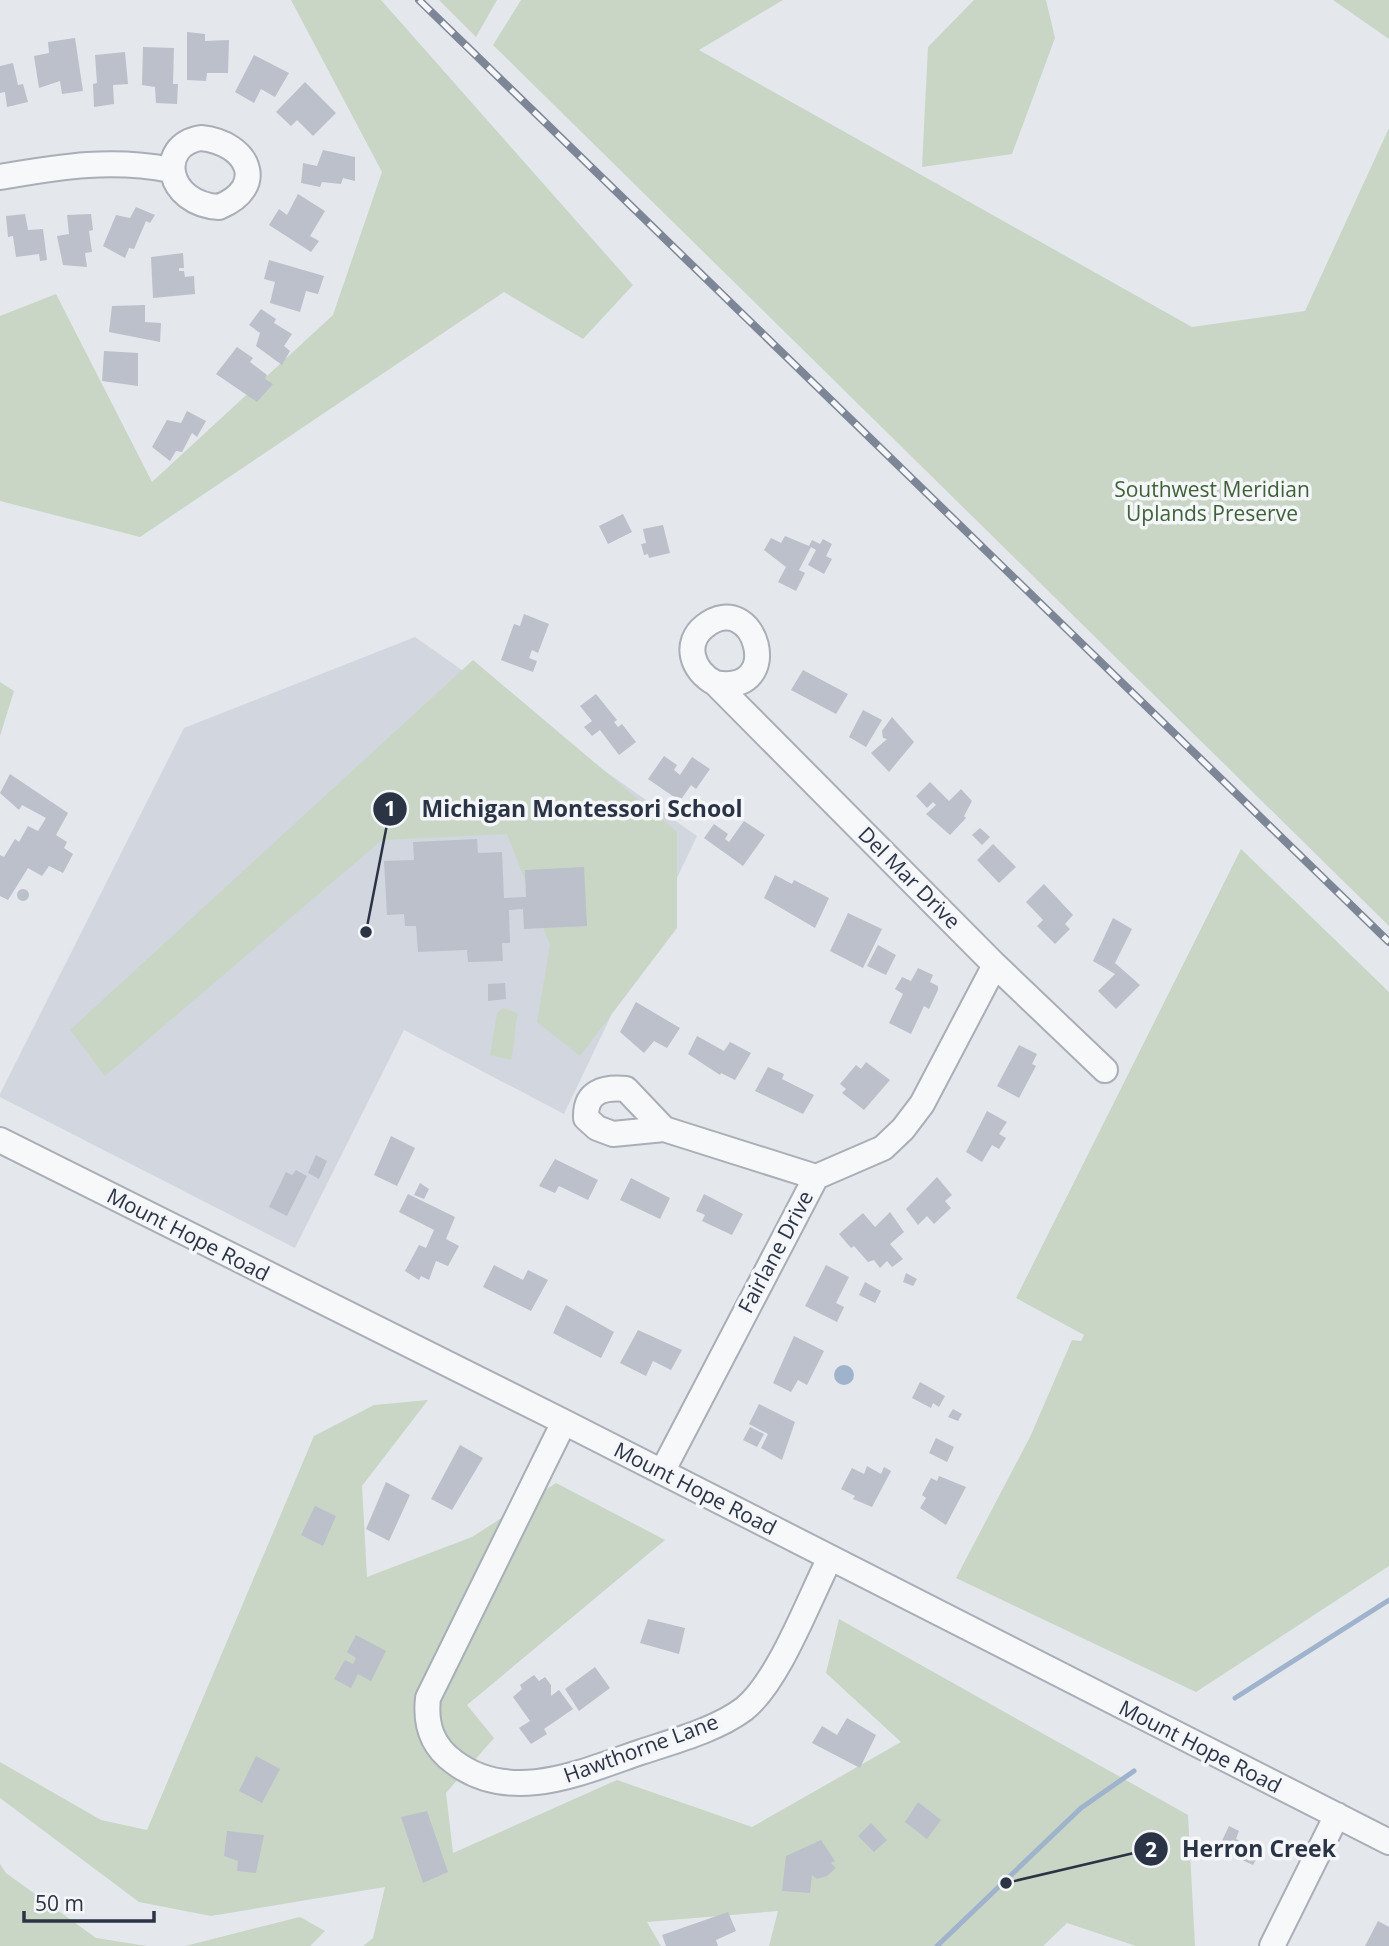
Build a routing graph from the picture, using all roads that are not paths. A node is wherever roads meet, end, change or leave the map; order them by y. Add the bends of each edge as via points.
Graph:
1 (171, 170) dead end
2 (0, 177) edge
3 (715, 683) dead end
4 (995, 965) junction
5 (1105, 1070) dead end
6 (664, 1129) dead end
7 (0, 1140) edge
8 (816, 1177) junction
9 (564, 1422) junction
10 (663, 1472) junction
11 (830, 1558) junction
12 (1336, 1815) junction
13 (1389, 1842) edge
14 (1272, 1946) edge

1 - 2 street via 130,162
3 - 4 street, Del Mar Drive
4 - 5 street, Del Mar Drive
4 - 8 street, Fairlane Drive via 922,1104 903,1129 874,1152
6 - 8 street
7 - 9 street, Mount Hope Road
8 - 10 street, Fairlane Drive
9 - 10 street, Mount Hope Road
9 - 11 street, Hawthorne Lane via 428,1698 427,1720 434,1742 470,1772 504,1782 548,1781 673,1742 735,1715 769,1678
10 - 11 street, Mount Hope Road
11 - 12 street, Mount Hope Road
12 - 13 street, Mount Hope Road
12 - 14 street

